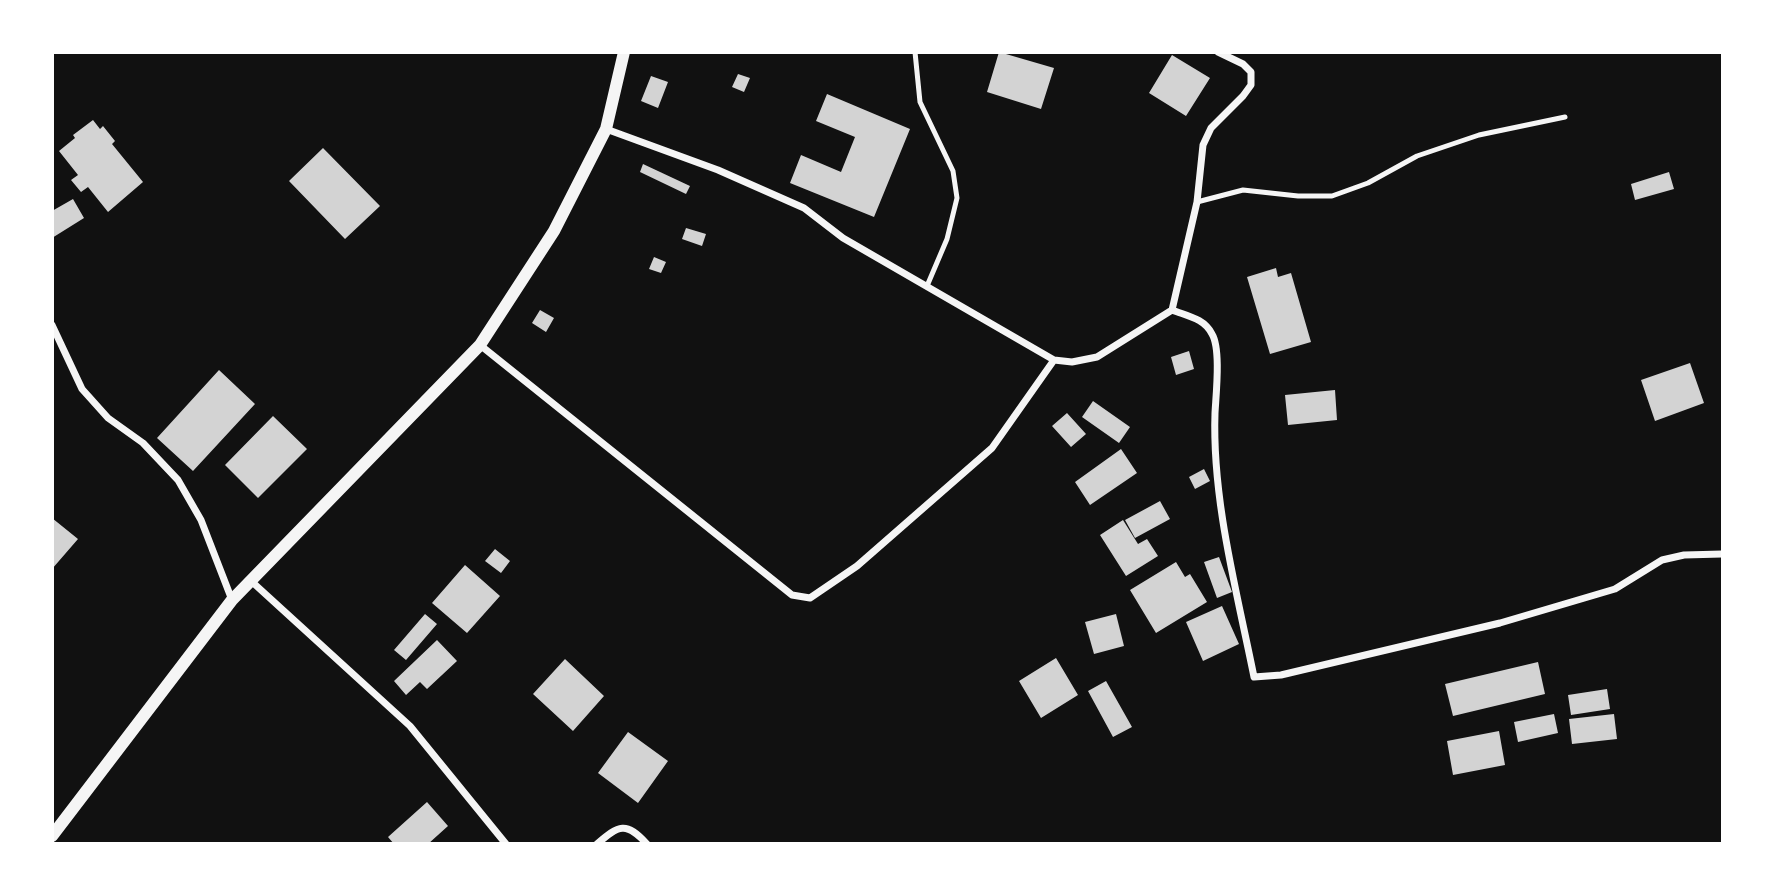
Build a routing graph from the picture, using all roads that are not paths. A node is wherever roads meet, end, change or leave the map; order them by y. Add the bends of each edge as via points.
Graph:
1 (624, 52) edge
2 (915, 52) edge
3 (1218, 52) edge
4 (1565, 117) dead end
5 (606, 129) junction
6 (1197, 202) junction
7 (927, 286) junction
8 (1172, 310) junction
9 (52, 325) edge
10 (480, 345) junction
11 (1054, 360) junction
12 (1723, 554) edge
13 (250, 580) junction
14 (232, 600) junction
15 (52, 836) edge
16 (506, 844) edge
17 (597, 844) edge
18 (647, 844) edge

1 - 5 street
2 - 7 lane via 920,102 953,171 957,198 947,239
3 - 6 street via 1243,64 1251,72 1251,85 1211,128 1203,145
4 - 6 lane via 1479,135 1417,156 1368,183 1332,195 1243,190
5 - 7 street via 804,208 843,238
5 - 10 street via 554,230
6 - 8 street
7 - 11 street
8 - 11 street via 1097,357
8 - 12 street via 1202,321 1214,335 1214,447 1221,510 1254,677 1281,675 1500,624 1615,589 1662,560
9 - 14 street via 82,389 178,480 201,520
10 - 11 street via 792,595 810,598 857,566 992,448
10 - 13 street
13 - 14 street
13 - 16 street via 410,726
14 - 15 street
17 - 18 street via 623,828 636,832

